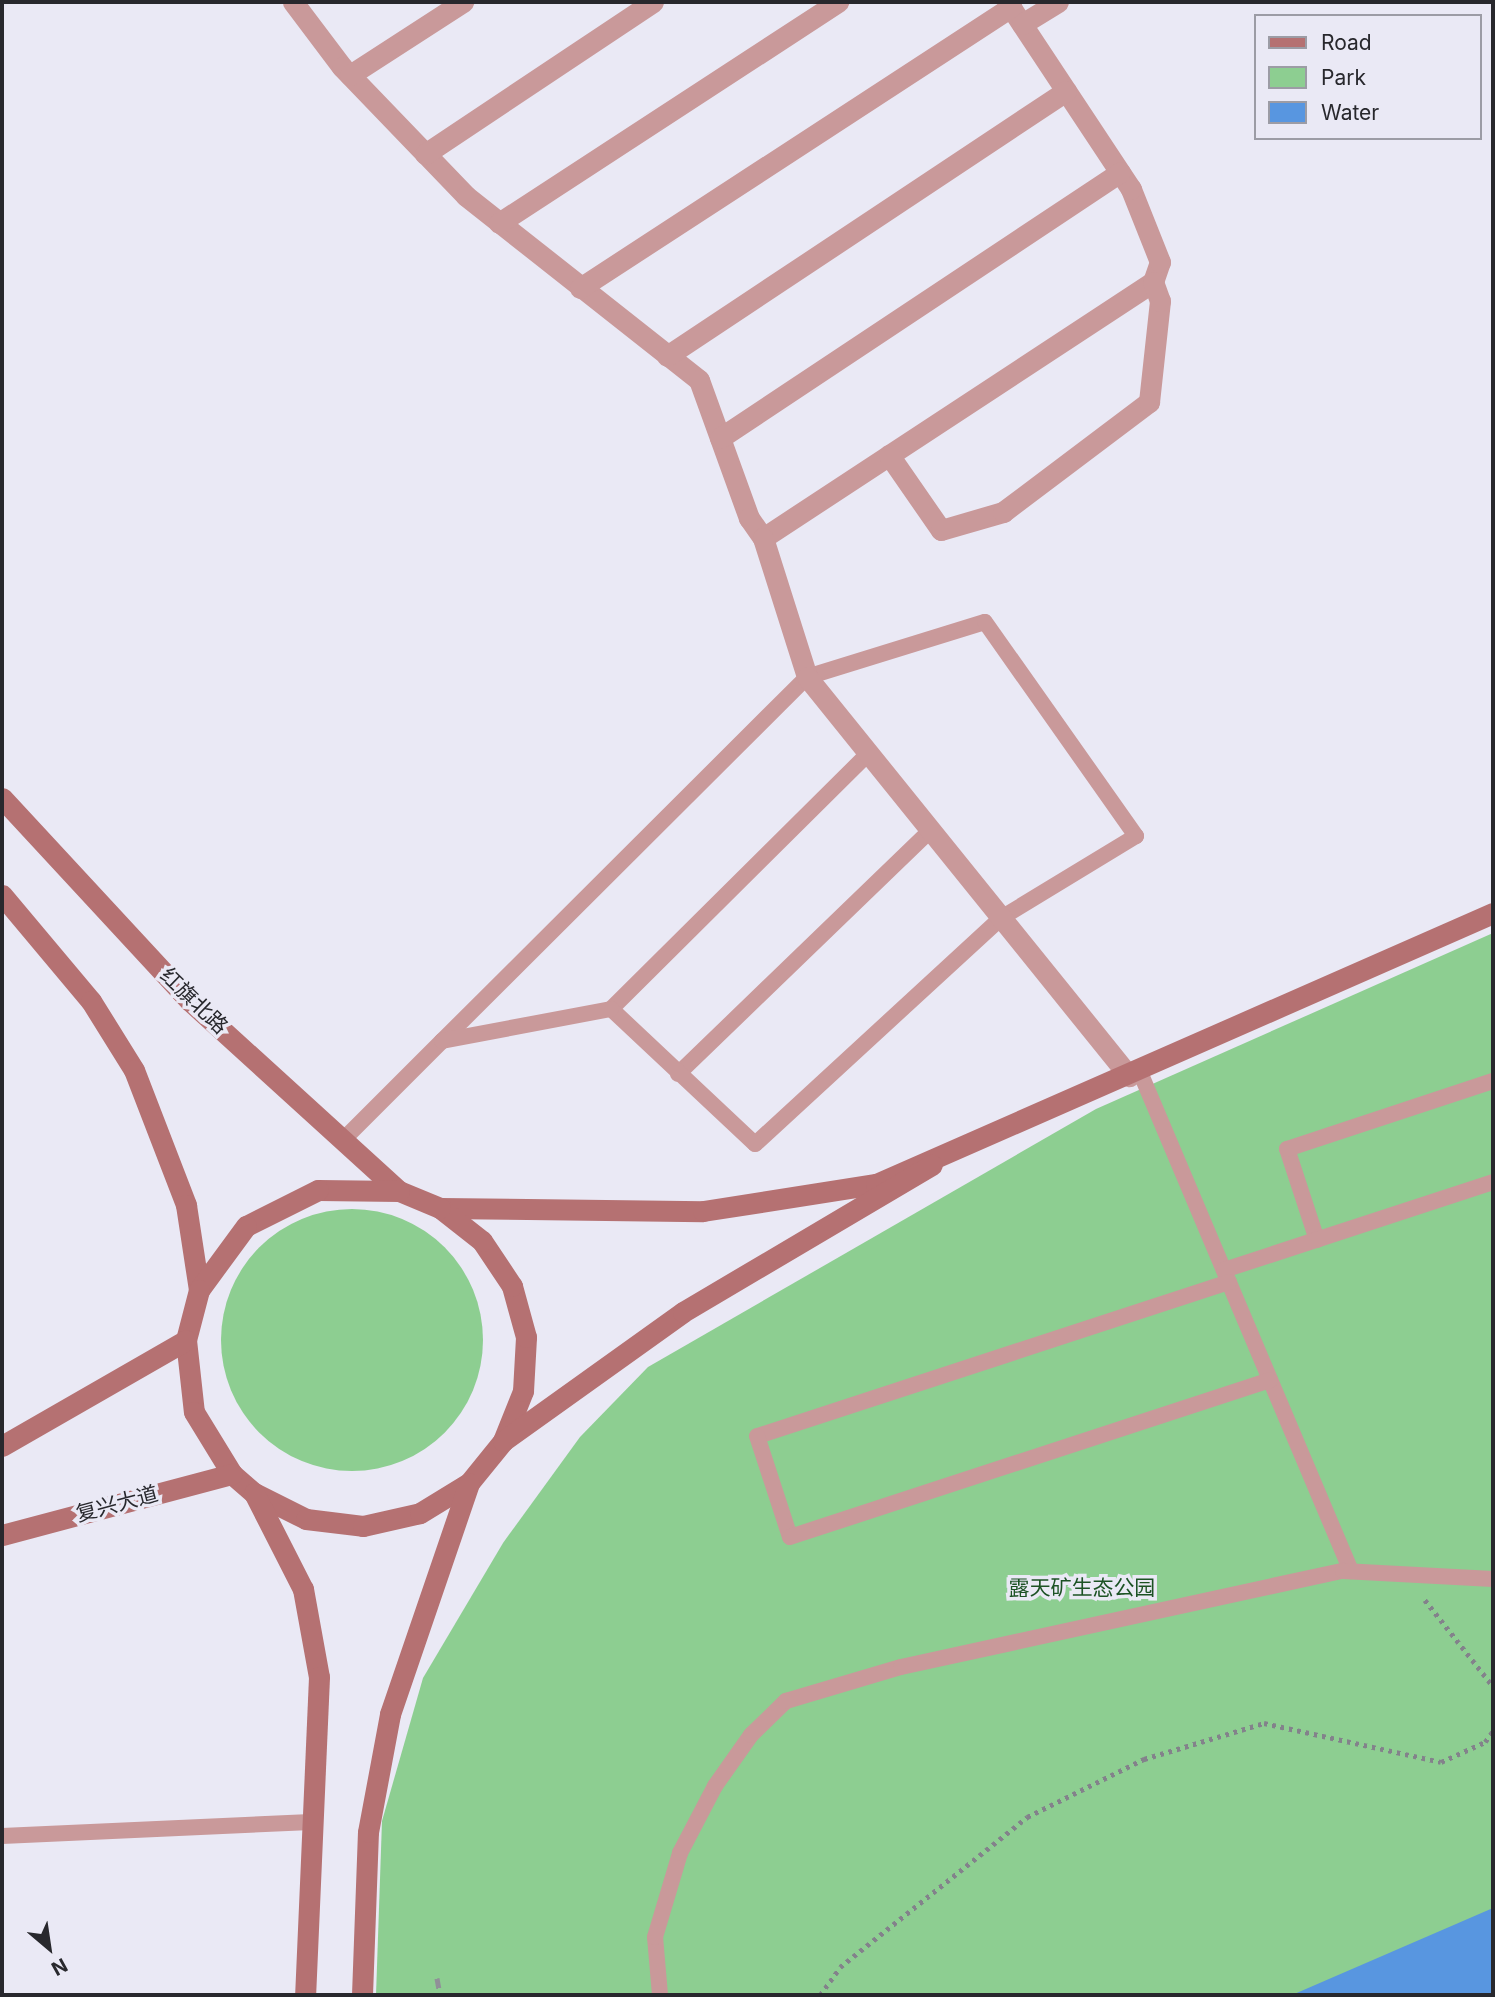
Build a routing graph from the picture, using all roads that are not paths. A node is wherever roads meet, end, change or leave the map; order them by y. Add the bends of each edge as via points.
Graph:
1 (293, 2) edge
2 (463, 2) edge
3 (653, 2) edge
4 (838, 2) edge
5 (1058, 2) edge
6 (1013, 11) edge
7 (350, 75) junction
8 (1066, 91) junction
9 (425, 153) junction
10 (1120, 172) junction
11 (499, 223) junction
12 (1153, 282) junction
13 (580, 288) junction
14 (667, 356) junction
15 (720, 438) junction
16 (889, 455) junction
17 (763, 538) junction
18 (807, 677) junction
19 (869, 753) junction
20 (2, 798) edge
21 (931, 830) junction
22 (2, 895) edge
23 (1493, 913) edge
24 (1001, 918) junction
25 (611, 1009) junction
26 (442, 1041) junction
27 (678, 1074) junction
28 (1135, 1074) junction
29 (1493, 1081) edge
30 (343, 1140) junction
31 (932, 1165) junction
32 (1493, 1182) edge
33 (399, 1191) junction
34 (440, 1208) junction
35 (1317, 1240) junction
36 (1226, 1276) junction
37 (199, 1290) junction
38 (187, 1340) junction
39 (1270, 1380) junction
40 (503, 1441) junction
41 (2, 1446) edge
42 (232, 1474) junction
43 (469, 1483) junction
44 (254, 1493) junction
45 (2, 1535) edge
46 (1351, 1571) junction
47 (1493, 1578) edge
48 (312, 1822) junction
49 (2, 1836) edge
50 (305, 1995) edge
51 (362, 1995) edge
52 (660, 1995) edge

1 - 7 street
2 - 7 street
3 - 9 street
4 - 11 street
5 - 6 street
6 - 8 street
6 - 13 street
7 - 9 street
8 - 10 street
8 - 14 street
9 - 11 street
10 - 12 street via 1160,261
10 - 15 street
11 - 13 street
12 - 16 street
12 - 16 street via 1160,301 1149,402 1003,512 977,515 942,530
13 - 14 street
14 - 15 street via 699,380
15 - 17 street
16 - 17 street
17 - 18 street
18 - 19 street
18 - 24 lane via 985,622 1136,836
18 - 26 lane
19 - 21 street
19 - 25 lane
20 - 30 street, 红旗北路 via 190,1002
21 - 24 street
21 - 27 lane
22 - 37 street via 91,1001 134,1070 186,1205
23 - 28 street
24 - 27 lane via 755,1144
24 - 28 street
25 - 26 lane
25 - 27 lane
26 - 30 lane
28 - 31 street
28 - 36 lane
29 - 35 lane via 1287,1149
30 - 33 street, 红旗北路
31 - 34 street via 863,1187 703,1211
31 - 40 street via 683,1312
32 - 35 lane
33 - 34 street
33 - 37 street via 318,1190 246,1226
34 - 40 street via 482,1241 512,1286 526,1337 523,1391
35 - 36 lane
36 - 39 lane
36 - 39 lane via 757,1436 790,1537
37 - 38 street
38 - 41 street
38 - 42 street via 194,1412
39 - 46 lane
40 - 43 street
42 - 44 street
42 - 45 street, 复兴大道
43 - 44 street via 420,1513 363,1526 306,1519
43 - 51 street via 390,1714 368,1832
44 - 48 street via 303,1589 319,1677
46 - 47 lane
46 - 52 lane via 901,1667 786,1701 751,1735 715,1786 680,1853 655,1937
48 - 49 lane
48 - 50 street

